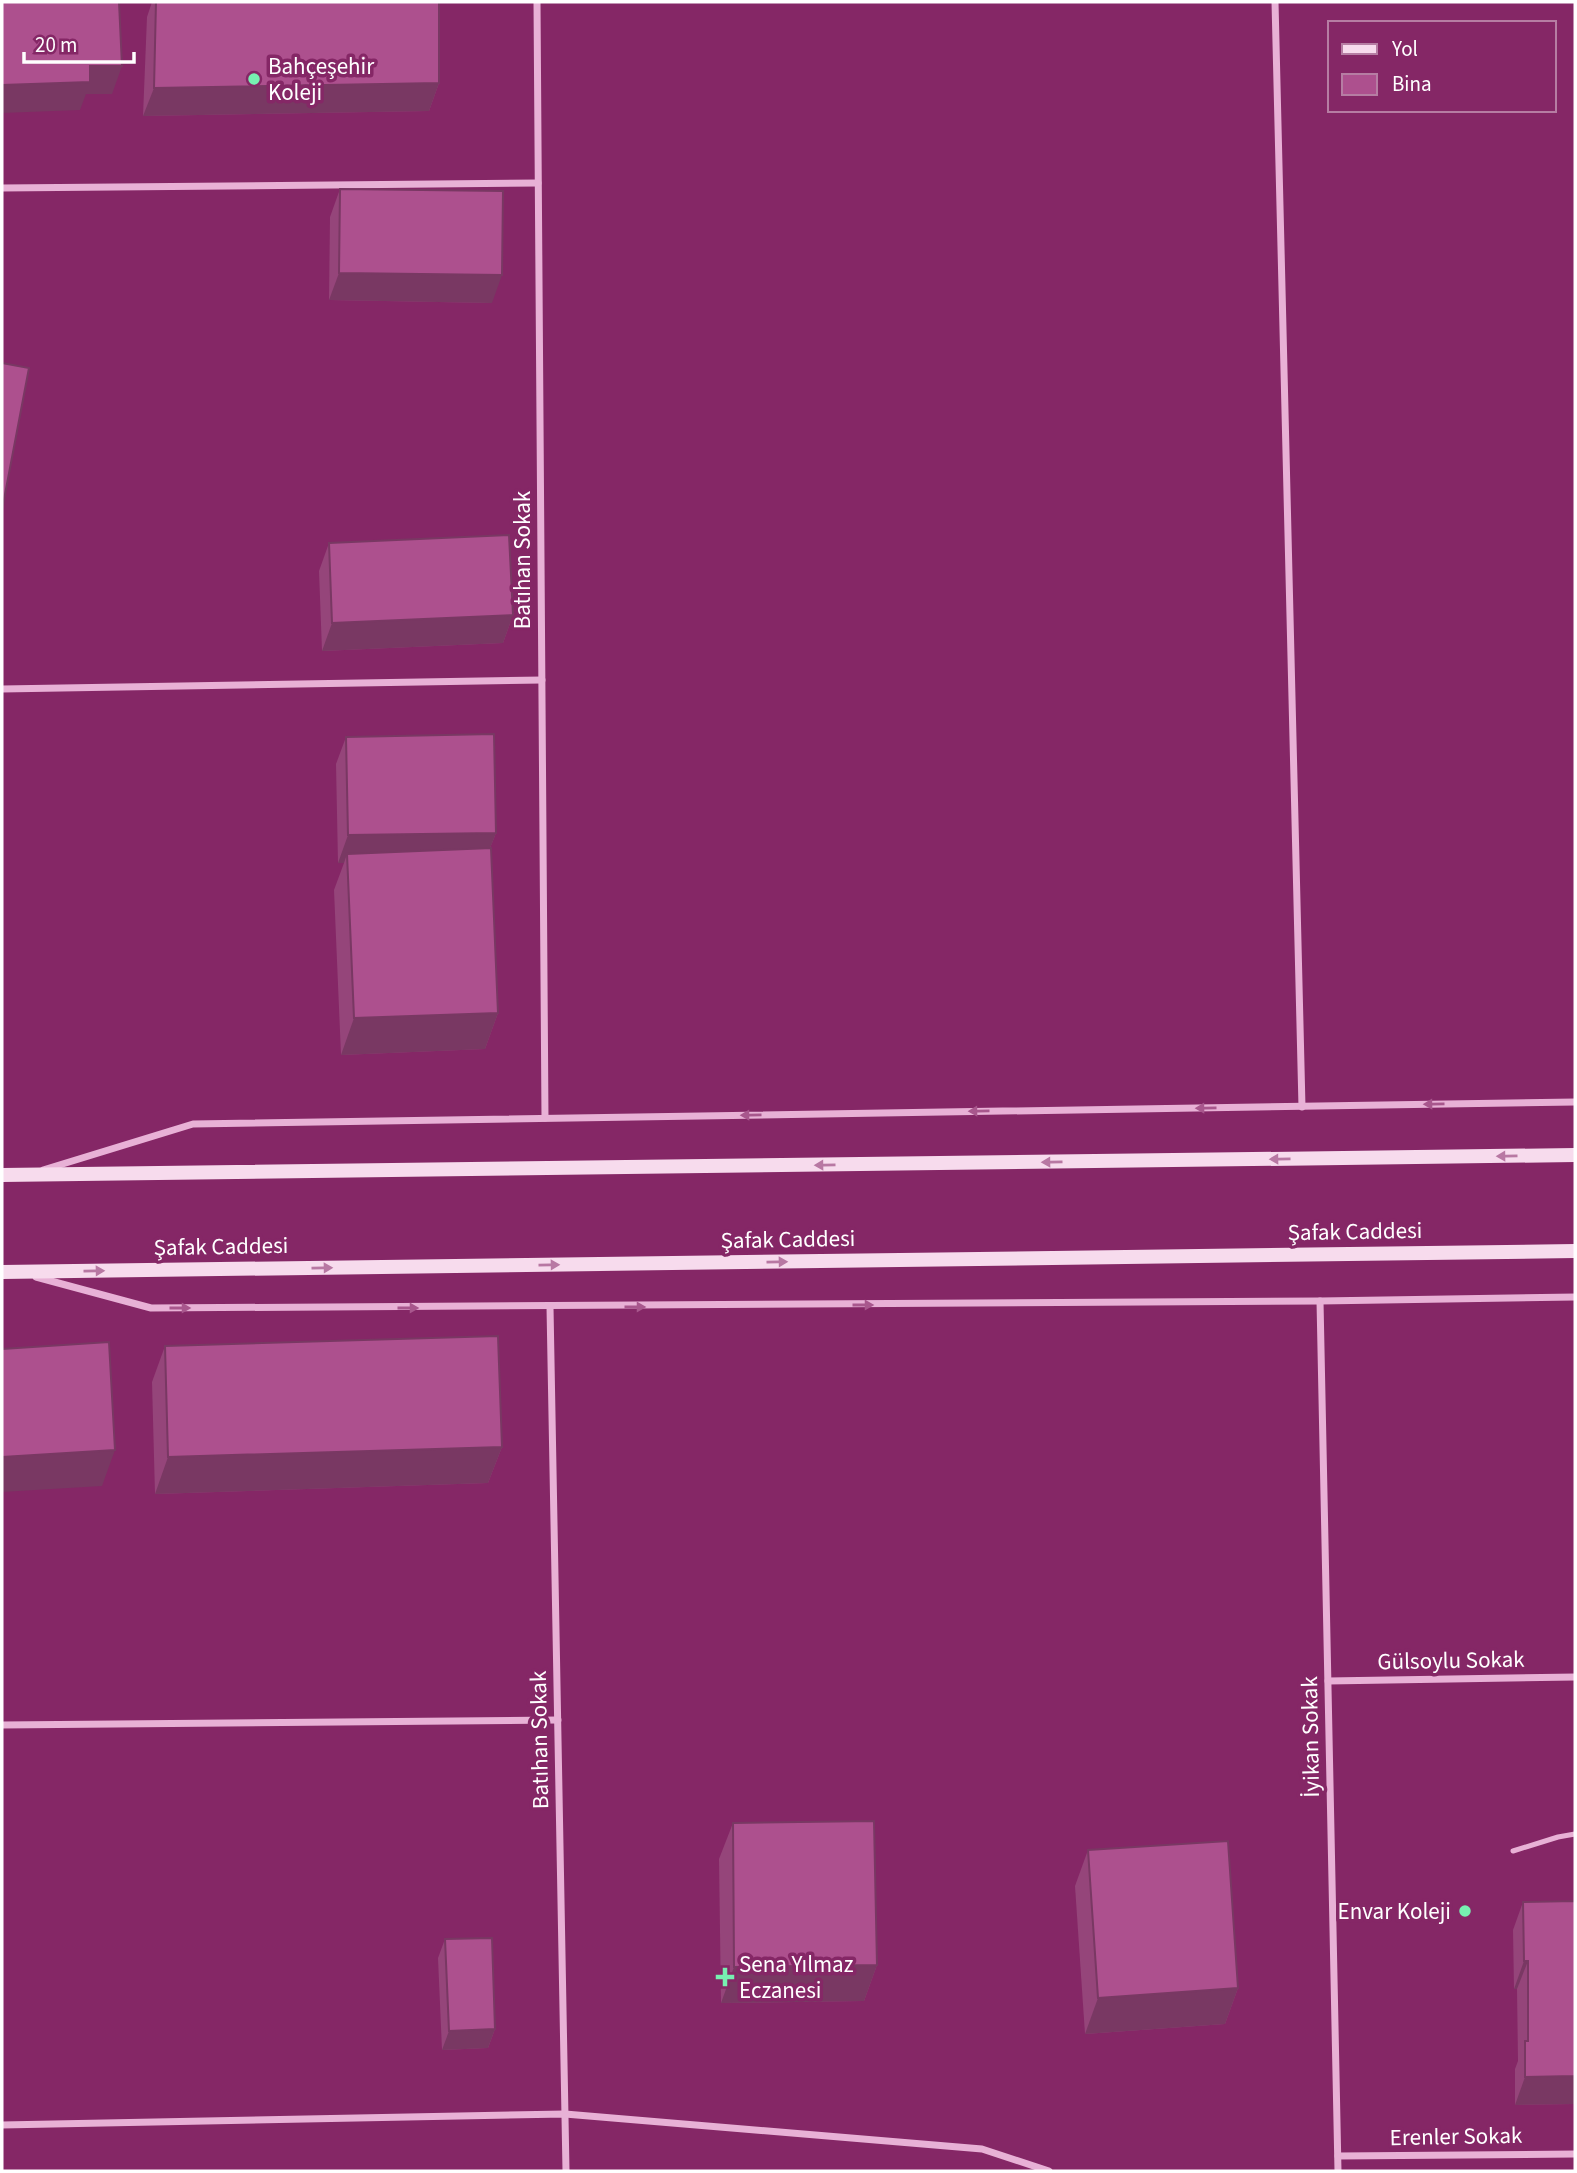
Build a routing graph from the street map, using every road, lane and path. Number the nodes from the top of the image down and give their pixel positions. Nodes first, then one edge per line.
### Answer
1 (537, 2) edge
2 (1275, 2) edge
3 (538, 183) junction
4 (2, 188) edge
5 (542, 680) junction
6 (2, 689) edge
7 (1575, 1102) edge
8 (1302, 1107) junction
9 (545, 1118) junction
10 (1575, 1155) edge
11 (2, 1175) edge
12 (28, 1175) junction
13 (1575, 1251) edge
14 (2, 1272) edge
15 (19, 1272) junction
16 (1575, 1297) edge
17 (1320, 1301) junction
18 (550, 1307) junction
19 (1575, 1677) edge
20 (1328, 1681) junction
21 (558, 1720) junction
22 (2, 1725) edge
23 (1575, 1834) edge
24 (1513, 1851) dead end
25 (565, 2114) junction
26 (2, 2125) edge
27 (1575, 2154) edge
28 (1338, 2156) junction
29 (566, 2171) edge
30 (1049, 2171) edge
31 (1338, 2171) edge

1 - 3 street, Batıhan Sokak
2 - 8 street
3 - 4 street
3 - 5 street, Batıhan Sokak
5 - 6 street
5 - 9 street, Batıhan Sokak
7 -> 8 street
8 -> 9 street
9 - 12 street
10 -> 12 main road
11 - 12 main road
15 -> 13 main road, Şafak Caddesi
14 - 15 main road, Şafak Caddesi
15 -> 18 street
16 - 17 street
18 -> 17 street
17 - 20 street, İyikan Sokak
18 - 21 street, Batıhan Sokak
19 - 20 street, Gülsoylu Sokak
20 - 28 street, İyikan Sokak
21 - 22 street
21 - 25 street, Batıhan Sokak
23 - 24 lane
25 - 26 street
25 - 29 street, Batıhan Sokak
25 - 30 street
27 - 28 street, Erenler Sokak
28 - 31 street, İyikan Sokak

